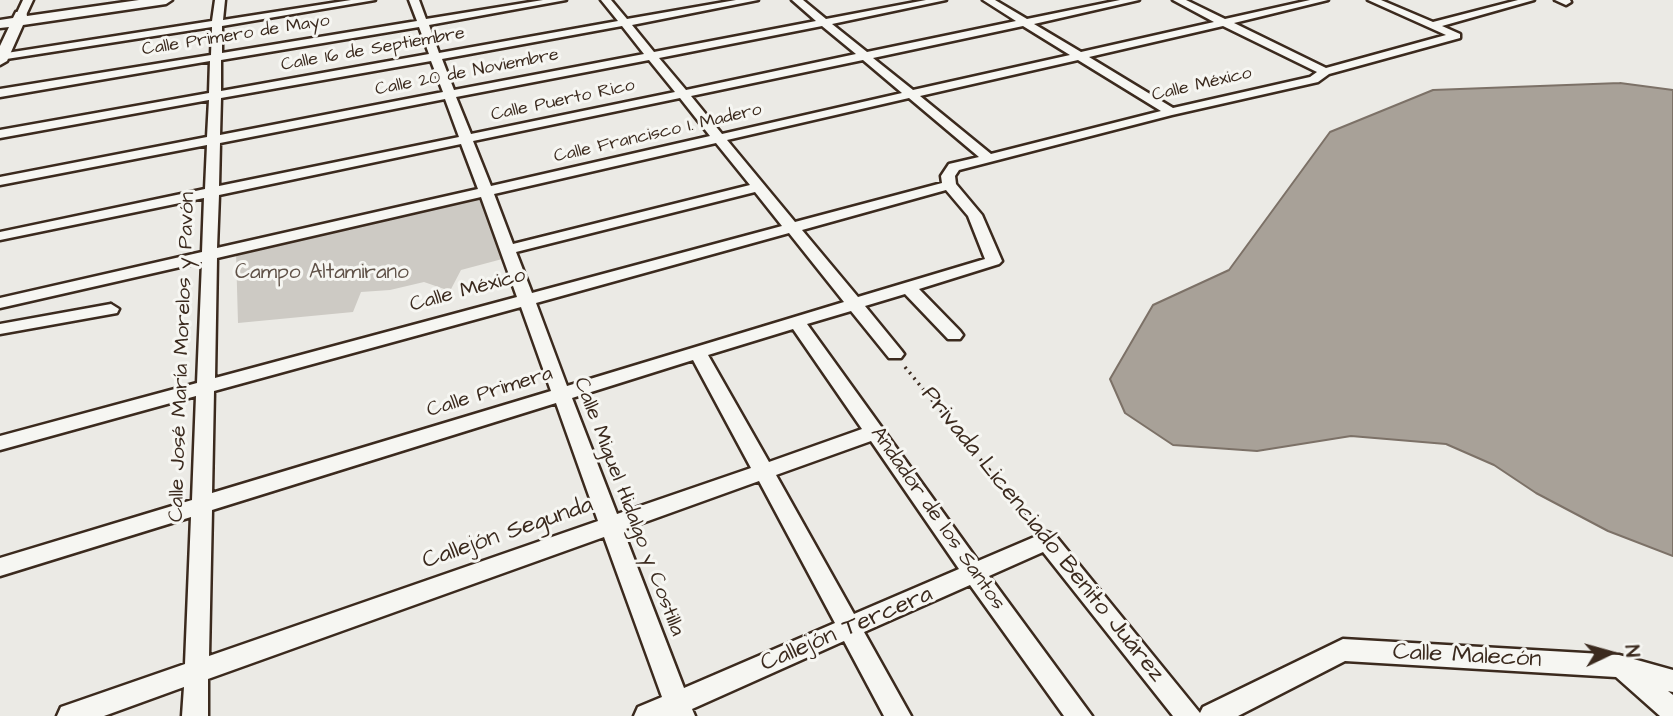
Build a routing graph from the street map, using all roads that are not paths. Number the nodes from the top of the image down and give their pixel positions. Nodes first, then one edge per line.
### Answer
1 (28, 0) edge
2 (128, 0) edge
3 (166, 0) edge
4 (220, 0) edge
5 (370, 0) edge
6 (414, 0) edge
7 (561, 0) edge
8 (606, 0) edge
9 (753, 0) edge
10 (797, 0) edge
11 (941, 0) edge
12 (988, 0) edge
13 (1134, 0) edge
14 (1178, 0) edge
15 (1323, 0) edge
16 (1373, 0) edge
17 (1529, 0) edge
18 (0, 18) edge
19 (19, 19) junction
20 (824, 22) junction
21 (422, 23) junction
22 (625, 23) junction
23 (1025, 23) junction
24 (1225, 23) junction
25 (0, 24) edge
26 (216, 24) junction
27 (1434, 25) junction
28 (652, 56) junction
29 (865, 56) junction
30 (1079, 56) junction
31 (216, 57) junction
32 (435, 57) junction
33 (1, 58) edge
34 (1325, 72) junction
35 (0, 93) edge
36 (449, 94) junction
37 (683, 94) junction
38 (912, 94) junction
39 (214, 96) junction
40 (1171, 112) junction
41 (0, 134) edge
42 (719, 138) junction
43 (466, 139) junction
44 (213, 140) junction
45 (988, 158) junction
46 (0, 180) edge
47 (949, 185) junction
48 (759, 187) junction
49 (211, 192) junction
50 (485, 192) junction
51 (790, 226) junction
52 (0, 236) edge
53 (507, 250) junction
54 (209, 255) junction
55 (909, 288) junction
56 (526, 299) junction
57 (0, 303) edge
58 (854, 304) junction
59 (111, 309) dead end
60 (797, 322) junction
61 (0, 329) edge
62 (954, 335) dead end
63 (698, 352) junction
64 (895, 354) road end
65 (205, 387) junction
66 (562, 394) junction
67 (876, 432) junction
68 (0, 443) edge
69 (764, 472) junction
70 (201, 505) junction
71 (611, 526) junction
72 (1047, 541) joint
73 (0, 567) edge
74 (975, 575) junction
75 (850, 628) junction
76 (1619, 666) junction
77 (196, 672) junction
78 (1673, 681) edge
79 (679, 709) edge
80 (1673, 712) edge
81 (70, 716) edge
82 (195, 716) edge
83 (647, 716) edge
84 (898, 716) edge
85 (1079, 716) edge
86 (1189, 716) edge
87 (1212, 716) edge

1 - 19 street
2 - 19 street
3 - 19 street
4 - 26 street, Calle José María Morelos y Pavón
5 - 26 street
6 - 21 street, Calle Miguel Hidalgo y Costilla
7 - 21 street, Calle Primero de Mayo
8 - 22 street
9 - 22 street, Calle 16 de Septiembre
10 - 20 street
11 - 20 street, Calle 20 de Noviembre
12 - 23 street
13 - 23 street, Calle Puerto Rico
14 - 24 street
15 - 24 street, Calle Francisco I. Madero
16 - 27 street
17 - 27 street
18 - 19 street
19 - 25 street
19 - 33 street
20 - 28 street, Calle 20 de Noviembre
20 - 29 street
21 - 31 street, Calle Primero de Mayo
21 - 32 street, Calle Miguel Hidalgo y Costilla
22 - 28 street
22 - 32 street, Calle 16 de Septiembre
23 - 29 street, Calle Puerto Rico
23 - 30 street
24 - 30 street, Calle Francisco I. Madero
24 - 34 street
26 - 31 street, Calle José María Morelos y Pavón
26 - 33 street
27 - 34 street, Calle México
28 - 36 street, Calle 20 de Noviembre
28 - 37 street
29 - 37 street, Calle Puerto Rico
29 - 38 street
30 - 38 street, Calle Francisco I. Madero
30 - 40 street
31 - 35 street, Calle Primero de Mayo
31 - 39 street, Calle José María Morelos y Pavón
32 - 36 street, Calle Miguel Hidalgo y Costilla
32 - 39 street, Calle 16 de Septiembre
34 - 40 street, Calle México
36 - 43 street, Calle Miguel Hidalgo y Costilla
36 - 44 street, Calle 20 de Noviembre
37 - 42 street
37 - 43 street, Calle Puerto Rico
38 - 42 street, Calle Francisco I. Madero
38 - 45 street
39 - 41 street, Calle 16 de Septiembre
39 - 44 street, Calle José María Morelos y Pavón
40 - 45 street, Calle México
42 - 48 street
42 - 50 street, Calle Francisco I. Madero
43 - 49 street, Calle Puerto Rico
43 - 50 street, Calle Miguel Hidalgo y Costilla
44 - 46 street, Calle 20 de Noviembre
44 - 49 street, Calle José María Morelos y Pavón
45 - 47 street, Calle México
47 - 51 street, Calle México
47 - 55 street, Calle Primera
48 - 51 street
48 - 53 street, Calle México
49 - 52 street, Calle Puerto Rico
49 - 54 street, Calle José María Morelos y Pavón
50 - 53 street, Calle Miguel Hidalgo y Costilla
50 - 54 street, Calle Francisco I. Madero
51 - 56 street, Calle México
51 - 58 street
53 - 56 street, Calle Miguel Hidalgo y Costilla
54 - 57 street, Calle Francisco I. Madero
54 - 65 street, Calle José María Morelos y Pavón
55 - 58 street, Calle Primera
55 - 62 street
56 - 65 street, Calle México
56 - 66 street, Calle Miguel Hidalgo y Costilla
58 - 60 street, Calle Primera
58 - 64 street
59 - 61 street
60 - 63 street, Calle Primera
60 - 67 street, Andador de los Santos
63 - 66 street, Calle Primera
63 - 69 street
65 - 68 street, Calle México
65 - 70 street, Calle José María Morelos y Pavón
66 - 70 street, Calle Primera
66 - 71 street, Calle Miguel Hidalgo y Costilla
67 - 69 street, Callejón Segunda
67 - 74 street, Andador de los Santos
69 - 71 street, Callejón Segunda
69 - 75 street
70 - 73 street, Calle Primera
70 - 77 street, Calle José María Morelos y Pavón
71 - 77 street, Callejón Segunda
71 - 79 street, Calle Miguel Hidalgo y Costilla
72 - 74 street, Callejón Tercera
72 - 86 street, Privada Licenciado Benito Juárez
74 - 75 street, Callejón Tercera
74 - 85 street, Andador de los Santos
75 - 79 street, Callejón Tercera
75 - 84 street
76 - 78 street, Calle Malecón
76 - 80 street
76 - 87 street, Calle Malecón
77 - 81 street, Callejón Segunda
77 - 82 street, Calle José María Morelos y Pavón
79 - 83 street, Callejón Tercera

